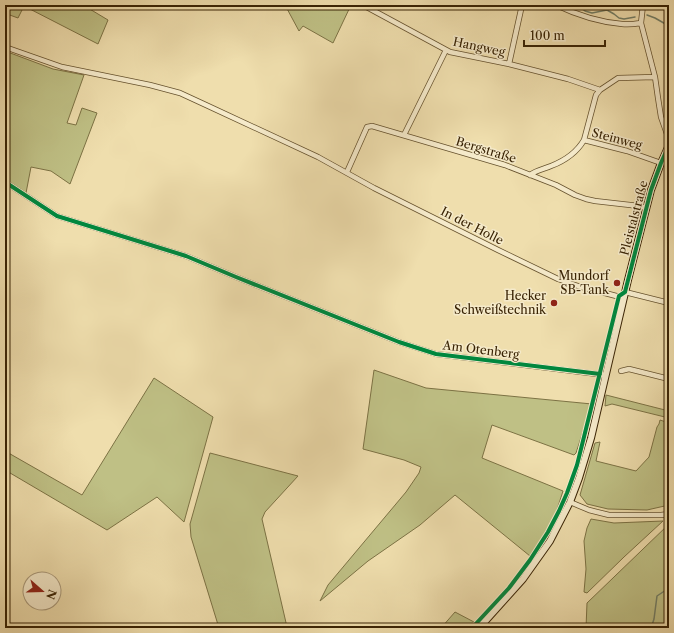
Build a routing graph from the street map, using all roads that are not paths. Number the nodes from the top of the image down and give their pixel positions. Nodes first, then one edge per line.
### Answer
1 (363, 5) edge
2 (522, 5) edge
3 (556, 5) edge
4 (643, 5) edge
5 (641, 23) junction
6 (5, 47) edge
7 (446, 50) junction
8 (508, 64) junction
9 (655, 76) junction
10 (600, 90) junction
11 (404, 135) junction
12 (669, 137) edge
13 (584, 140) junction
14 (669, 145) edge
15 (664, 160) edge
16 (347, 172) junction
17 (530, 175) junction
18 (5, 182) edge
19 (646, 208) junction
20 (625, 295) junction
21 (669, 303) edge
22 (621, 371) dead end
23 (605, 375) junction
24 (669, 380) edge
25 (570, 502) junction
26 (669, 514) edge
27 (479, 628) edge

1 - 7 street, Hangweg
2 - 8 street
3 - 5 street
4 - 5 street
5 - 9 street
6 - 16 street, In der Holle
7 - 8 street, Hangweg
7 - 11 street
8 - 10 street, Hangweg
9 - 10 street
9 - 12 street
10 - 13 street
11 - 16 street, Bergstraße
11 - 17 street, Bergstraße
13 - 15 street, Steinweg
13 - 17 street, Steinweg
14 - 15 main road, Pleistalstraße
15 - 19 main road, Pleistalstraße
16 - 20 street, In der Holle
17 - 19 street, Bergstraße
18 - 23 street, Am Otenberg
19 - 20 main road, Pleistalstraße
20 - 21 street, In der Holle
20 - 23 main road, Pleistalstraße
22 - 24 street
23 - 25 main road, Pleistalstraße
25 - 26 street
25 - 27 main road, Pleistalstraße

